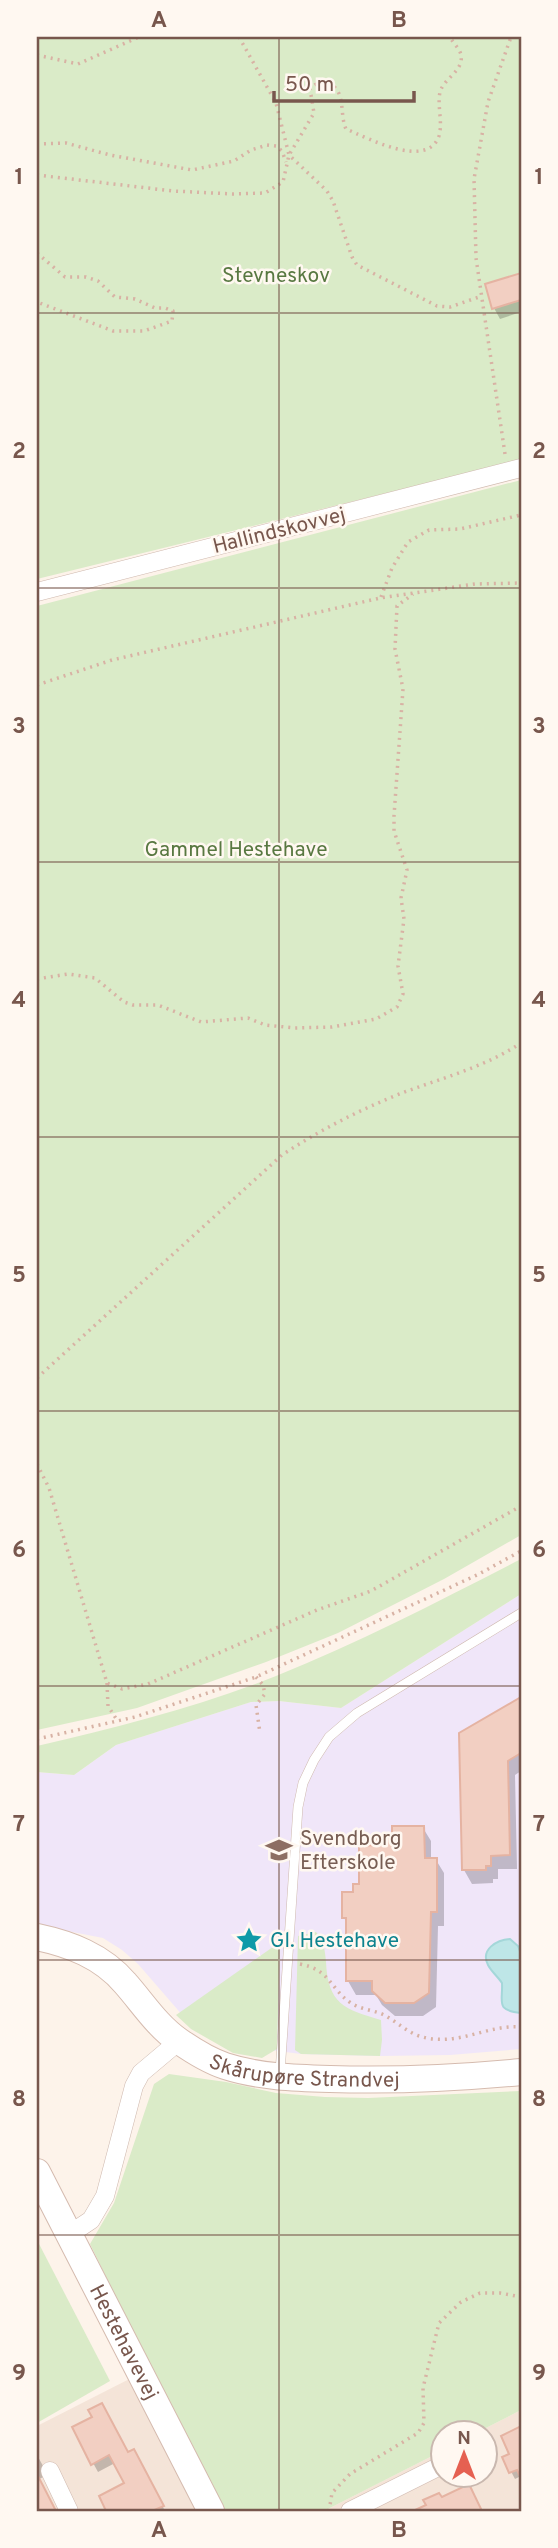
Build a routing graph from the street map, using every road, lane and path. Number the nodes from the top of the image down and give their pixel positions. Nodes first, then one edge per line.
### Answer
1 (139, 37) edge
2 (239, 37) edge
3 (450, 37) edge
4 (511, 37) edge
5 (37, 55) edge
6 (37, 144) edge
7 (289, 155) junction
8 (287, 164) junction
9 (37, 175) edge
10 (37, 253) edge
11 (482, 296) junction
12 (37, 302) edge
13 (514, 466) edge
14 (521, 515) edge
15 (521, 583) edge
16 (37, 592) edge
17 (413, 594) junction
18 (380, 598) junction
19 (37, 685) edge
20 (37, 979) edge
21 (521, 1043) edge
22 (37, 1378) edge
23 (37, 1464) edge
24 (521, 1506) edge
25 (521, 1551) edge
26 (521, 1613) edge
27 (256, 1677) junction
28 (107, 1683) junction
29 (117, 1721) junction
30 (260, 1733) dead end
31 (37, 1739) edge
32 (37, 1937) edge
33 (37, 1956) edge
34 (288, 1962) junction
35 (122, 1979) junction
36 (521, 2027) edge
37 (179, 2041) junction
38 (521, 2072) edge
39 (280, 2078) junction
40 (37, 2172) edge
41 (70, 2234) junction
42 (521, 2297) edge
43 (50, 2471) dead end
44 (428, 2472) edge
45 (69, 2511) edge
46 (211, 2511) edge
47 (329, 2511) edge
48 (350, 2511) edge

1 - 5 path
2 - 7 path
3 - 7 path
4 - 11 path
6 - 8 path
7 - 8 path
7 - 11 path
8 - 9 path
10 - 12 path
11 - 13 path
13 - 16 street, Hallindskovvej
14 - 18 path
15 - 17 path
17 - 18 path
17 - 20 path
18 - 19 path
21 - 22 path
23 - 28 path
24 - 28 path
25 - 27 path
26 - 34 lane
27 - 29 path
27 - 30 path
28 - 29 path
29 - 31 path
32 - 35 street, Skårupøre Strandvej
33 - 35 street
34 - 36 path
34 - 39 lane
35 - 37 street, Skårupøre Strandvej
37 - 39 street, Skårupøre Strandvej
37 - 41 street
38 - 39 street, Skårupøre Strandvej
40 - 41 street, Hestehavevej
41 - 46 street, Hestehavevej
42 - 47 path
43 - 45 street
44 - 48 street

